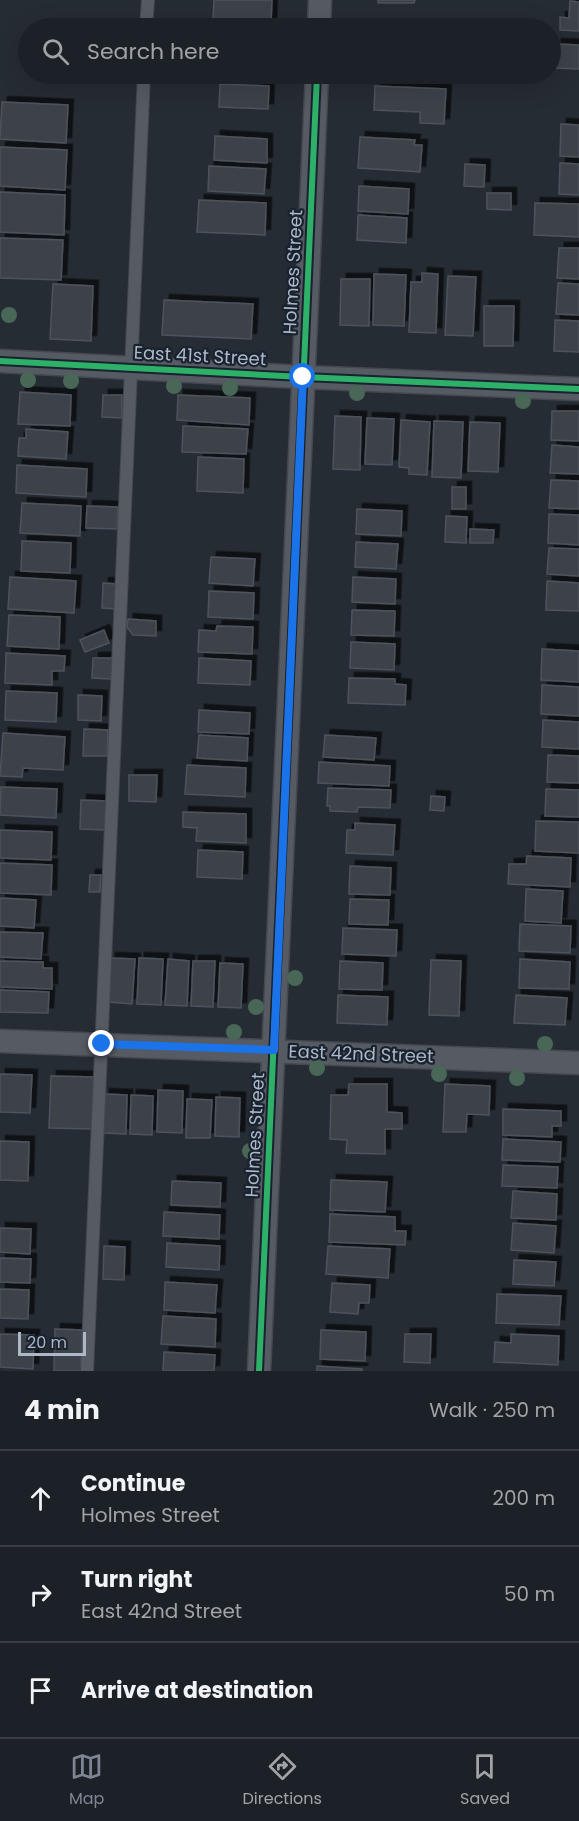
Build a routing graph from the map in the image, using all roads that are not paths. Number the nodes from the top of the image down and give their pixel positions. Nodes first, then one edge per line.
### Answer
1 (148, 0) edge
2 (320, 0) edge
3 (147, 18) edge
4 (319, 18) edge
5 (144, 84) edge
6 (317, 84) edge
7 (0, 361) edge
8 (131, 368) junction
9 (303, 377) junction
10 (579, 389) edge
11 (0, 1041) edge
12 (102, 1044) junction
13 (274, 1050) junction
14 (579, 1063) edge
15 (87, 1371) edge
16 (259, 1371) edge

1 - 3 lane
2 - 4 street
5 - 8 lane
6 - 9 street, Holmes Street
7 - 8 street, East 41st Street
8 - 9 street, East 41st Street
8 - 12 lane
9 - 10 street, East 41st Street
9 - 13 street, Holmes Street
11 - 12 street, East 42nd Street
12 - 13 street, East 42nd Street
12 - 15 lane
13 - 14 street, East 42nd Street
13 - 16 street, Holmes Street

